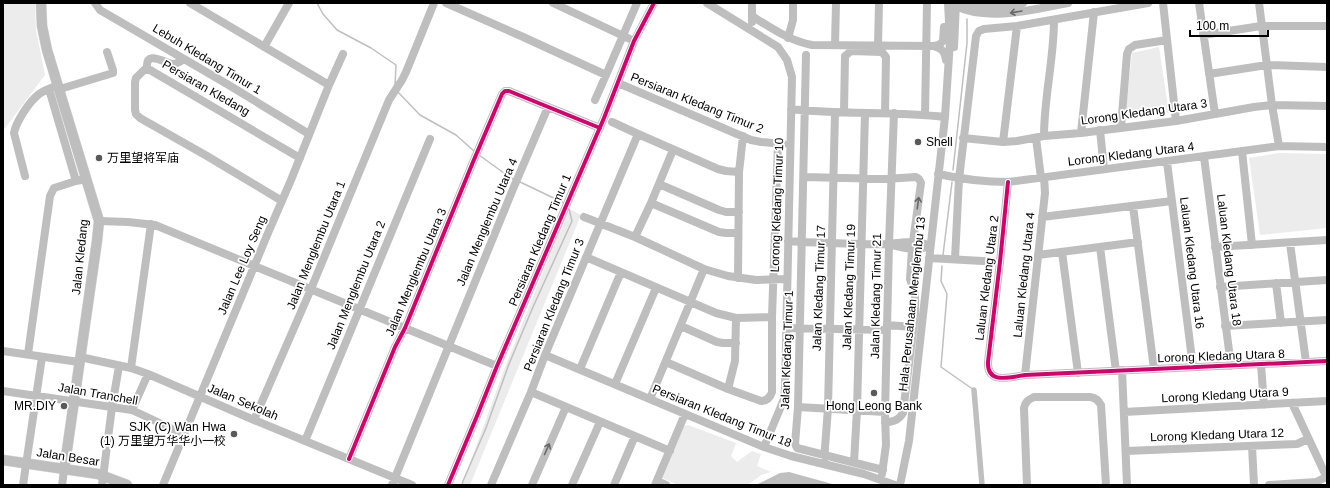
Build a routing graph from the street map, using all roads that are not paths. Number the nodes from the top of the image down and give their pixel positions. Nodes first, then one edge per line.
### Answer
1 (41, 3) edge
2 (95, 3) edge
3 (190, 3) edge
4 (434, 3) edge
5 (446, 3) edge
6 (553, 3) edge
7 (637, 3) edge
8 (654, 3) edge
9 (707, 3) edge
10 (752, 3) edge
11 (793, 3) edge
12 (836, 3) edge
13 (879, 3) edge
14 (927, 3) edge
15 (945, 3) edge
16 (970, 3) edge
17 (1024, 3) edge
18 (1068, 3) edge
19 (1148, 3) edge
20 (1163, 3) edge
21 (1199, 3) edge
22 (1259, 3) edge
23 (286, 4) edge
24 (953, 4) edge
25 (980, 9) junction
26 (1094, 12) junction
27 (752, 16) junction
28 (1054, 20) junction
29 (1017, 26) junction
30 (1261, 26) junction
31 (1327, 26) edge
32 (752, 30) junction
33 (955, 32) junction
34 (1203, 35) junction
35 (622, 36) junction
36 (788, 38) junction
37 (1167, 40) junction
38 (634, 41) junction
39 (835, 45) junction
40 (878, 45) junction
41 (930, 46) junction
42 (264, 47) junction
43 (107, 52) dead end
44 (343, 54) dead end
45 (806, 55) dead end
46 (184, 59) junction
47 (1266, 65) junction
48 (1327, 67) edge
49 (147, 69) junction
50 (1209, 74) junction
51 (606, 75) junction
52 (947, 75) junction
53 (618, 83) junction
54 (329, 86) junction
55 (56, 88) junction
56 (595, 100) dead end
57 (1272, 105) junction
58 (1327, 106) edge
59 (548, 107) junction
60 (792, 109) junction
61 (805, 110) junction
62 (840, 112) junction
63 (866, 112) junction
64 (885, 113) junction
65 (894, 113) junction
66 (1215, 114) junction
67 (924, 115) junction
68 (944, 121) junction
69 (1176, 121) junction
70 (612, 122) dead end
71 (600, 128) junction
72 (1121, 128) junction
73 (1100, 130) junction
74 (1081, 133) junction
75 (309, 134) junction
76 (638, 134) junction
77 (743, 136) junction
78 (1040, 137) junction
79 (963, 138) junction
80 (430, 139) dead end
81 (1003, 142) junction
82 (778, 144) junction
83 (791, 144) junction
84 (1278, 146) junction
85 (1327, 147) edge
86 (673, 150) junction
87 (1242, 152) junction
88 (1204, 157) junction
89 (300, 158) junction
90 (1167, 162) junction
91 (1104, 169) junction
92 (739, 172) junction
93 (938, 174) junction
94 (25, 176) dead end
95 (804, 177) junction
96 (1042, 177) junction
97 (87, 178) junction
98 (834, 178) junction
99 (864, 178) junction
100 (891, 178) junction
101 (960, 179) junction
102 (76, 181) junction
103 (1008, 182) junction
104 (659, 184) junction
105 (1172, 201) junction
106 (282, 202) junction
107 (651, 203) junction
108 (1133, 206) junction
109 (739, 212) junction
110 (1042, 216) junction
111 (584, 217) dead end
112 (99, 221) junction
113 (151, 224) junction
114 (601, 224) junction
115 (738, 233) junction
116 (635, 237) junction
117 (1327, 240) edge
118 (788, 241) junction
119 (802, 242) junction
120 (1138, 242) junction
121 (833, 243) junction
122 (862, 243) junction
123 (1290, 243) junction
124 (889, 244) junction
125 (912, 245) junction
126 (1252, 245) junction
127 (930, 246) junction
128 (1100, 247) junction
129 (1215, 247) junction
130 (1062, 252) junction
131 (1038, 256) junction
132 (586, 257) junction
133 (929, 258) junction
134 (955, 259) junction
135 (1000, 262) junction
136 (254, 267) junction
137 (704, 268) junction
138 (620, 272) junction
139 (738, 278) junction
140 (787, 279) junction
141 (774, 280) junction
142 (1327, 280) edge
143 (1295, 282) junction
144 (1276, 283) junction
145 (1220, 286) junction
146 (656, 288) junction
147 (311, 289) junction
148 (690, 303) junction
149 (360, 309) junction
150 (772, 317) junction
151 (736, 318) junction
152 (1327, 320) edge
153 (1301, 322) junction
154 (1281, 323) junction
155 (681, 326) junction
156 (1226, 326) junction
157 (887, 327) junction
158 (913, 327) junction
159 (405, 328) junction
160 (786, 328) junction
161 (800, 328) junction
162 (829, 328) junction
163 (860, 329) junction
164 (736, 343) junction
165 (448, 346) junction
166 (3, 351) edge
167 (28, 354) junction
168 (545, 355) junction
169 (42, 357) junction
170 (80, 360) junction
171 (1327, 361) edge
172 (666, 362) junction
173 (1306, 362) junction
174 (1261, 365) junction
175 (119, 366) junction
176 (497, 366) junction
177 (1231, 366) junction
178 (1193, 367) junction
179 (131, 368) junction
180 (580, 369) junction
181 (1154, 369) junction
182 (1119, 371) junction
183 (1078, 373) junction
184 (148, 374) junction
185 (991, 375) joint
186 (1025, 375) junction
187 (615, 384) junction
188 (728, 389) junction
189 (3, 391) edge
190 (531, 392) junction
191 (36, 396) junction
192 (200, 396) junction
193 (650, 399) junction
194 (74, 401) junction
195 (1327, 401) edge
196 (1292, 404) junction
197 (1264, 405) junction
198 (112, 407) junction
199 (566, 407) junction
200 (798, 408) junction
201 (828, 408) junction
202 (132, 410) junction
203 (857, 410) junction
204 (885, 412) junction
205 (1124, 412) junction
206 (685, 414) junction
207 (254, 420) junction
208 (600, 422) junction
209 (885, 423) junction
210 (185, 435) junction
211 (635, 436) junction
212 (1308, 439) junction
213 (305, 441) junction
214 (1252, 446) junction
215 (764, 447) junction
216 (670, 451) junction
217 (1126, 451) junction
218 (824, 455) junction
219 (349, 459) junction
220 (3, 461) edge
221 (854, 462) junction
222 (824, 464) junction
223 (26, 465) junction
224 (64, 470) junction
225 (883, 470) junction
226 (1327, 478) edge
227 (880, 479) junction
228 (103, 480) edge
229 (393, 481) edge
230 (656, 483) edge
231 (23, 485) edge
232 (62, 485) edge
233 (119, 485) edge
234 (127, 485) edge
235 (164, 485) edge
236 (412, 485) edge
237 (448, 485) edge
238 (491, 485) edge
239 (532, 485) edge
240 (572, 485) edge
241 (614, 485) edge
242 (666, 485) edge
243 (895, 485) edge
244 (900, 485) edge
245 (1027, 485) edge
246 (1106, 485) edge
247 (1127, 485) edge
248 (1254, 485) edge
249 (1269, 485) edge

1 - 55 main road, Jalan Kledang
2 - 46 street, Lebuh Kledang Timur 1
3 - 42 street
4 - 147 street, Jalan Menglembu Utara 1
5 - 51 street
6 - 35 street
7 - 35 street
8 - 38 street, Persiaran Kledang Timur 1
9 - 32 street, Lorong Kledang Timur 10
10 - 27 street
11 - 36 street
12 - 39 street
13 - 40 street
14 - 41 street
15 - 41 street
16 - 25 street
17 - 25 street
18 -> 25 street
19 - 26 street
20 - 37 street
21 - 34 street
22 - 30 street
23 - 42 street
24 - 25 street
24 - 33 street, Hala Perusahaan Menglembu 13
24 - 52 street, Hala Perusahaan Menglembu 13
25 - 33 street
26 - 28 street
26 - 74 street
27 - 32 street
27 - 36 street
28 - 29 street
28 - 78 street, Laluan Kledang Utara 4
29 - 79 street
29 - 81 street
30 - 31 street
30 - 34 street
30 - 47 street
32 - 60 street, Lorong Kledang Timur 10
33 - 68 street, Hala Perusahaan Menglembu 13
34 - 50 street
35 - 38 street
35 - 51 street
36 - 39 street
37 - 69 street
37 - 72 street
38 - 53 street, Persiaran Kledang Timur 1
39 - 40 street
40 - 41 street
41 - 52 street
41 - 67 street
42 - 54 street
43 - 55 street
44 - 54 street, Jalan Lee Loy Seng
45 - 61 street, Jalan Kledang Timur 1
46 - 49 street
46 - 75 street, Lebuh Kledang Timur 1
47 - 48 street
47 - 50 street
47 - 57 street
49 - 89 street, Persiaran Kledang
49 - 106 street, Persiaran Kledang
50 - 66 street
51 - 56 street
52 - 68 street, Hala Perusahaan Menglembu 13
53 - 71 street, Persiaran Kledang Timur 1
53 - 77 street, Persiaran Kledang Timur 2
54 - 75 street, Jalan Lee Loy Seng
55 - 94 street
55 - 97 main road, Jalan Kledang
55 - 102 street
57 - 58 street, Lorong Kledang Utara 3
57 - 66 street, Lorong Kledang Utara 3
57 - 84 street
59 - 71 street
59 - 159 street, Jalan Menglembu Utara 3
59 - 165 street, Jalan Menglembu Utara 4
60 - 61 street
60 - 83 street, Lorong Kledang Timur 10
61 - 62 street
61 - 95 street, Jalan Kledang Timur 1
62 - 63 street
62 - 64 street, Jalan Kledang Timur 17
62 - 98 street, Jalan Kledang Timur 17
63 - 64 street
63 - 99 street, Jalan Kledang Timur 19
64 - 65 street
65 - 67 street
65 - 100 street, Jalan Kledang Timur 21
66 - 69 street, Lorong Kledang Utara 3
67 - 68 street
68 - 93 street, Hala Perusahaan Menglembu 13
69 - 72 street, Lorong Kledang Utara 3
70 - 76 street
71 - 176 street, Persiaran Kledang Timur 1
72 - 73 street, Lorong Kledang Utara 3
73 - 74 street, Lorong Kledang Utara 3
73 - 91 street
74 - 78 street, Lorong Kledang Utara 3
75 - 89 street, Jalan Lee Loy Seng
76 - 86 street
76 - 114 street, Persiaran Kledang Timur 3
77 - 82 street, Persiaran Kledang Timur 2
77 - 92 street
78 - 81 street, Lorong Kledang Utara 3
78 - 96 street, Laluan Kledang Utara 4
79 - 81 street, Lorong Kledang Utara 3
79 - 101 street
80 - 149 street, Jalan Menglembu Utara 2
82 - 83 street, Persiaran Kledang Timur 2
82 - 141 street, Lorong Kledang Timur 10
83 - 118 street, Lorong Kledang Timur 10
84 - 85 street, Lorong Kledang Utara 4
84 - 87 street, Lorong Kledang Utara 4
86 - 92 street
86 - 104 street
87 - 88 street, Lorong Kledang Utara 4
87 - 126 street
88 - 90 street, Lorong Kledang Utara 4
88 - 129 street, Laluan Kledang Utara 18
89 - 106 street, Jalan Lee Loy Seng
90 - 91 street, Lorong Kledang Utara 4
90 - 105 street, Laluan Kledang Utara 16
91 - 96 street, Lorong Kledang Utara 4
92 - 109 street
93 - 101 street, Lorong Kledang Utara 4
93 - 127 street, Hala Perusahaan Menglembu 13
95 - 98 street
95 - 119 street, Jalan Kledang Timur 1
96 - 103 street, Lorong Kledang Utara 4
96 - 110 street, Laluan Kledang Utara 4
97 - 102 street
97 - 112 main road, Jalan Kledang
98 - 99 street
98 - 121 street, Jalan Kledang Timur 17
99 - 100 street
99 - 122 street, Jalan Kledang Timur 19
100 - 124 street, Jalan Kledang Timur 21
125 -> 100 street
101 - 103 street, Lorong Kledang Utara 4
101 - 134 street
102 - 167 street
103 - 135 street, Laluan Kledang Utara 2
104 - 107 street
104 - 109 street
105 - 108 street
105 - 178 street, Laluan Kledang Utara 16
106 - 136 street, Jalan Lee Loy Seng
107 - 115 street
107 - 116 street
108 - 110 street
108 - 120 street
109 - 115 street
110 - 131 street, Laluan Kledang Utara 4
111 - 114 street
112 - 113 street
112 - 170 main road, Jalan Kledang
113 - 136 street
113 - 179 street
114 - 116 street
114 - 132 street, Persiaran Kledang Timur 3
115 - 139 street
116 - 137 street
117 - 123 street
118 - 119 street
118 - 140 street, Lorong Kledang Timur 10
119 - 121 street
119 - 161 street, Jalan Kledang Timur 1
120 - 128 street
120 - 181 street
121 - 122 street
121 - 162 street, Jalan Kledang Timur 17
122 - 124 street
122 - 163 street, Jalan Kledang Timur 19
123 - 126 street
123 - 143 street
124 - 125 street
124 - 157 street, Jalan Kledang Timur 21
125 - 127 street
125 - 158 street
126 - 129 street
127 - 133 street, Hala Perusahaan Menglembu 13
128 - 130 street
128 - 182 street
129 - 145 street, Laluan Kledang Utara 18
130 - 131 street
130 - 183 street
131 - 186 street, Laluan Kledang Utara 4
132 - 138 street
132 - 168 street, Persiaran Kledang Timur 3
133 - 134 street
133 - 244 street, Hala Perusahaan Menglembu 13
134 - 135 street
135 - 185 street, Laluan Kledang Utara 2
136 - 147 street
136 - 192 street, Jalan Lee Loy Seng
137 - 139 street
137 - 148 street
138 - 146 street
138 - 180 street
139 - 141 street
140 - 141 street
140 - 160 street, Lorong Kledang Timur 10
141 - 150 street, Lorong Kledang Timur 10
142 - 143 street
143 - 144 street
143 - 153 street
144 - 145 street
144 - 154 street
145 - 156 street, Laluan Kledang Utara 18
146 - 148 street
146 - 187 street
147 - 149 street
147 - 207 street, Jalan Menglembu Utara 1
148 - 151 street
148 - 155 street
149 - 159 street
149 - 213 street, Jalan Menglembu Utara 2
150 - 151 street
150 - 188 street, Lorong Kledang Timur 10
151 - 164 street
152 - 153 street
153 - 154 street
153 - 173 street
154 - 156 street
155 - 164 street
155 - 172 street
156 - 177 street, Laluan Kledang Utara 18
157 - 158 street
157 - 163 street
157 - 204 street, Jalan Kledang Timur 21
158 - 209 street
159 - 165 street
159 - 219 street, Jalan Menglembu Utara 3
160 - 161 street
160 - 215 street, Lorong Kledang Timur 10
161 - 162 street
161 - 200 street, Jalan Kledang Timur 1
162 - 163 street
162 - 201 street, Jalan Kledang Timur 17
163 - 203 street, Jalan Kledang Timur 19
164 - 188 street
165 - 176 street
165 - 229 street, Jalan Menglembu Utara 4
166 - 167 street, Jalan Sekolah
167 - 169 street, Jalan Sekolah
168 - 180 street, Persiaran Kledang Timur 18
168 - 190 street, Persiaran Kledang Timur 3
169 - 170 street, Jalan Sekolah
169 - 191 street
170 - 175 street, Jalan Sekolah
170 - 194 main road, Jalan Kledang
171 - 173 street, Lorong Kledang Utara 8
172 - 188 street
172 - 193 street
173 - 174 street, Lorong Kledang Utara 8
174 - 177 street, Lorong Kledang Utara 8
174 - 197 street
175 - 179 street, Jalan Sekolah
175 - 198 street
176 - 237 street, Persiaran Kledang Timur 1
177 - 178 street, Lorong Kledang Utara 8
178 - 181 street, Lorong Kledang Utara 8
179 - 184 street, Jalan Sekolah
180 - 187 street, Persiaran Kledang Timur 18
181 - 182 street, Lorong Kledang Utara 8
182 - 183 street, Lorong Kledang Utara 8
182 - 205 street
183 - 186 street, Lorong Kledang Utara 8
184 - 192 street, Jalan Sekolah
184 - 202 street
185 - 186 street, Lorong Kledang Utara 8
187 - 193 street, Persiaran Kledang Timur 18
189 - 191 street, Jalan Tranchell
190 - 199 street
190 - 238 street, Persiaran Kledang Timur 3
191 - 194 street, Jalan Tranchell
191 - 223 street
192 - 207 street, Jalan Sekolah
192 - 210 street, Jalan Lee Loy Seng
193 - 206 street, Persiaran Kledang Timur 18
194 - 198 street, Jalan Tranchell
194 - 224 main road, Jalan Kledang
195 - 196 street, Lorong Kledang Utara 9
196 - 197 street, Lorong Kledang Utara 9
196 - 212 street
197 - 205 street, Lorong Kledang Utara 9
198 - 202 street, Jalan Tranchell
198 - 228 street
199 - 208 street
239 -> 199 street
200 - 201 street
200 - 218 street, Jalan Kledang Timur 1
201 - 203 street
201 - 218 street, Jalan Kledang Timur 17
202 - 210 street, Jalan Tranchell
203 - 204 street
203 - 221 street, Jalan Kledang Timur 19
204 - 209 street, Jalan Kledang Timur 21
205 - 217 street
206 - 215 street, Persiaran Kledang Timur 18
206 - 216 street
207 - 213 street, Jalan Sekolah
208 - 211 street
208 - 240 street
209 - 225 street, Jalan Kledang Timur 21
210 - 235 street, Jalan Lee Loy Seng
211 - 216 street
211 - 241 street
212 - 214 street, Lorong Kledang Utara 12
212 - 226 street
213 - 219 street, Jalan Sekolah
214 - 217 street, Lorong Kledang Utara 12
214 - 248 street
215 - 222 street, Persiaran Kledang Timur 18
216 - 230 street
217 - 247 street
218 - 221 street
218 - 222 street, Jalan Kledang Timur 17
219 - 229 street, Jalan Sekolah
220 - 223 main road, Jalan Besar
221 - 225 street
222 - 227 street, Persiaran Kledang Timur 18
223 - 224 main road, Jalan Besar
223 - 231 street
224 - 228 main road, Jalan Besar
224 - 232 street
225 - 227 street, Jalan Kledang Timur 21
226 - 249 street
227 - 243 street, Persiaran Kledang Timur 18
228 - 233 main road, Jalan Besar
228 - 234 main road, Jalan Besar
229 - 236 street, Jalan Sekolah
230 - 242 street
245 - 246 street

